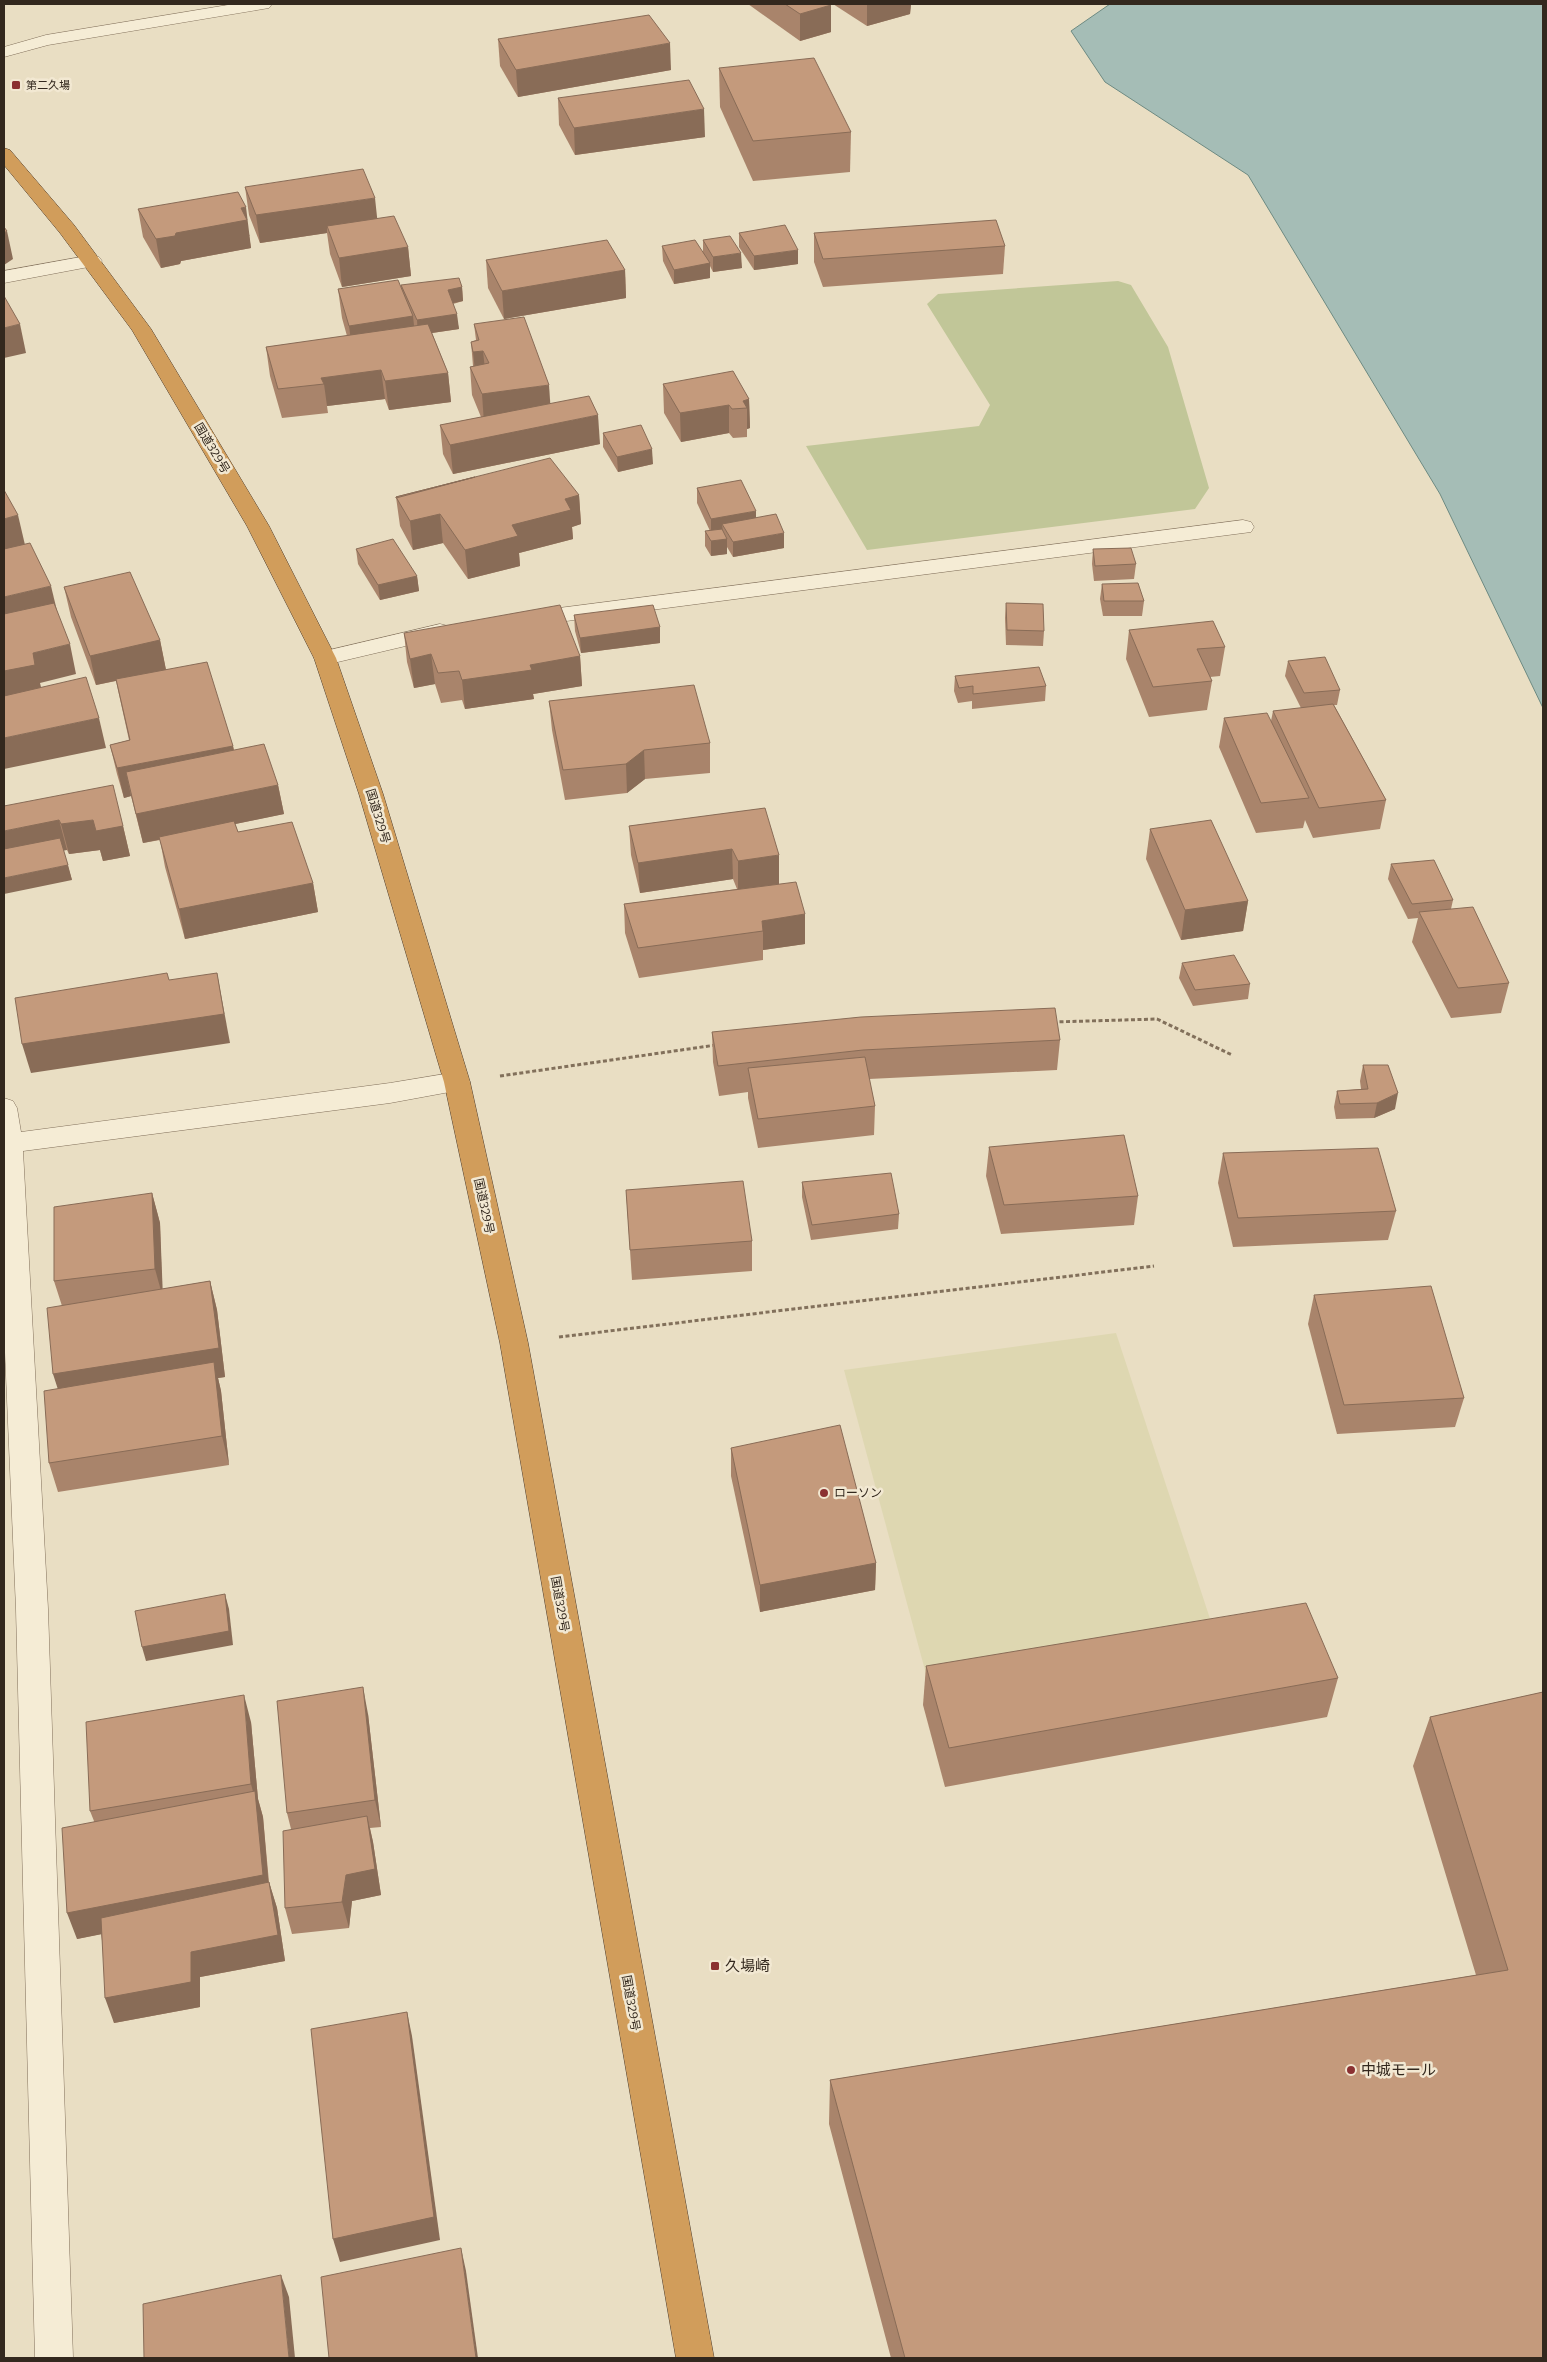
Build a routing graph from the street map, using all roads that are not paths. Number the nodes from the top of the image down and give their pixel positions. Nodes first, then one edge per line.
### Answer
1 (263, 4) edge
2 (4, 52) edge
3 (4, 154) edge
4 (92, 261) junction
5 (4, 277) edge
6 (1243, 527) dead end
7 (505, 622) edge
8 (456, 629) edge
9 (325, 658) junction
10 (457, 1082) junction
11 (4, 1108) edge
12 (7, 1143) edge
13 (54, 2358) edge
14 (695, 2358) edge

1 - 2 street
3 - 4 highway, 国道329号
4 - 5 street
4 - 9 highway, 国道329号
6 - 7 street
8 - 9 street
9 - 10 highway, 国道329号
10 - 12 street
10 - 14 highway, 国道329号
11 - 12 street
12 - 13 street

